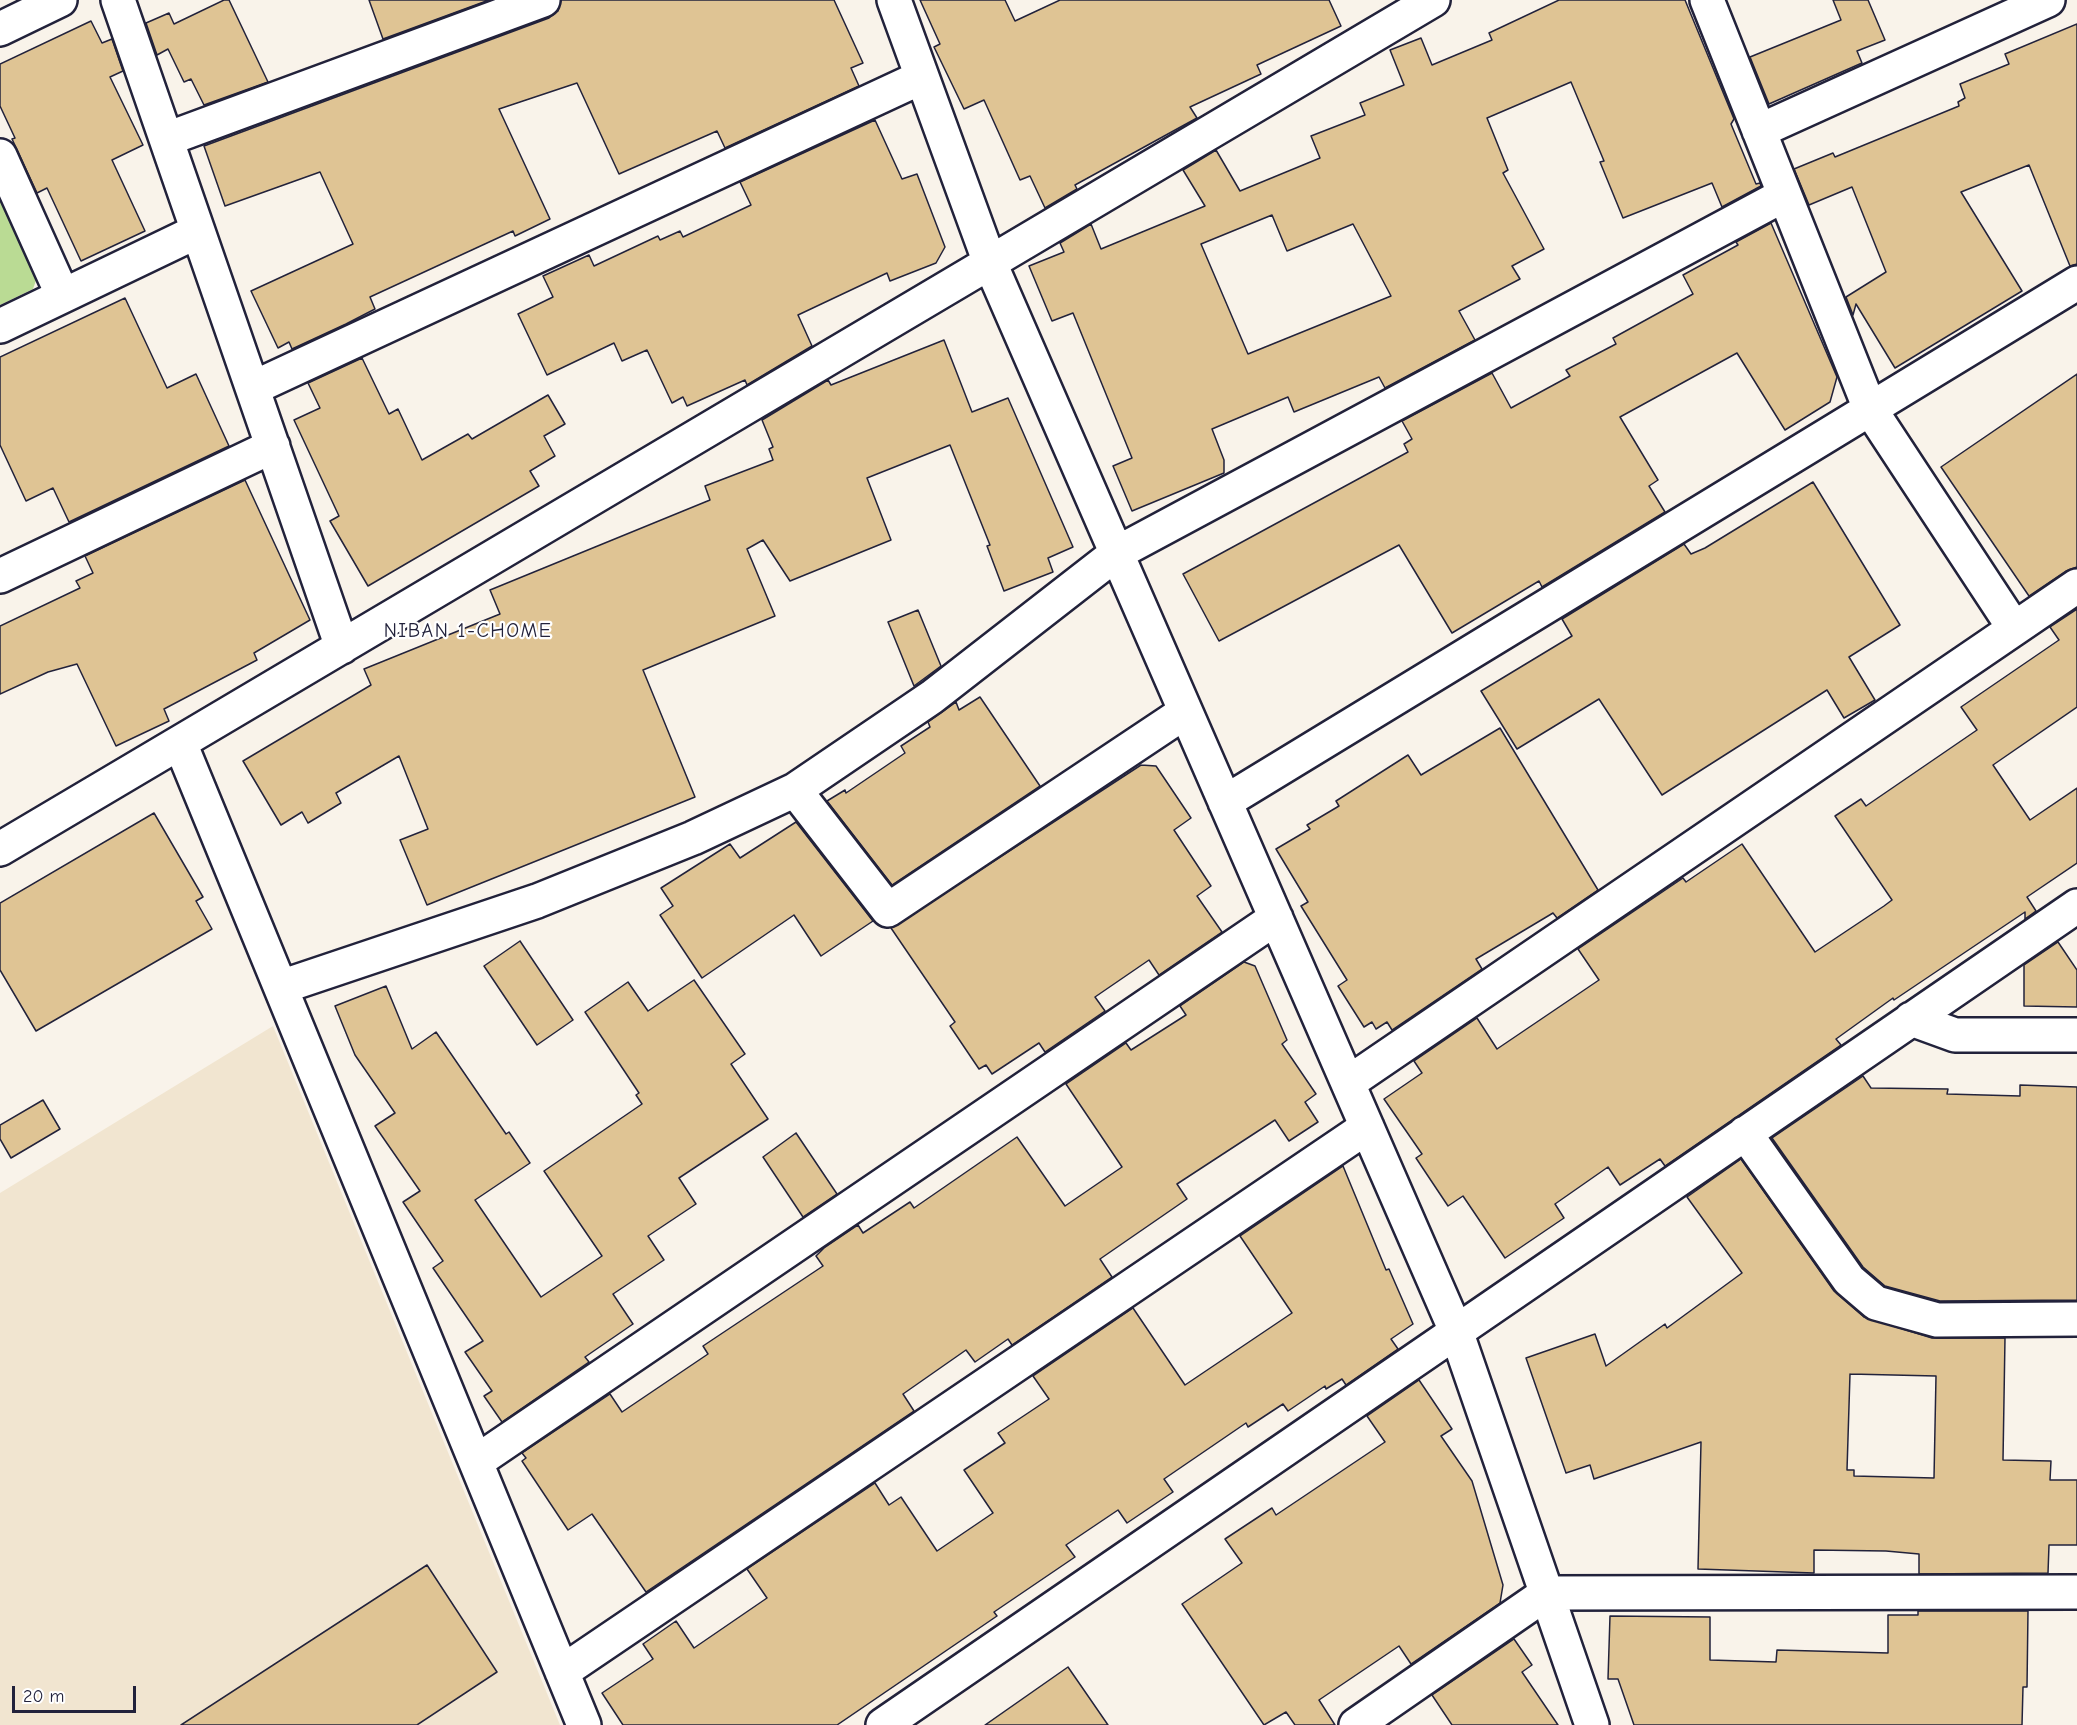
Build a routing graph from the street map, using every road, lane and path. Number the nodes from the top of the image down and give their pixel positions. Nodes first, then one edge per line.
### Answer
1 (60, 0) edge
2 (118, 0) edge
3 (543, 0) edge
4 (894, 0) edge
5 (1433, 0) edge
6 (1707, 0) edge
7 (2048, 0) edge
8 (0, 29) edge
9 (922, 77) junction
10 (1759, 131) junction
11 (167, 139) junction
12 (0, 156) edge
13 (1784, 195) junction
14 (198, 231) junction
15 (990, 263) junction
16 (2077, 283) edge
17 (63, 296) junction
18 (0, 326) edge
19 (253, 388) junction
20 (1870, 409) junction
21 (273, 446) junction
22 (1117, 553) junction
23 (0, 576) edge
24 (2077, 586) edge
25 (2014, 628) junction
26 (342, 647) junction
27 (1185, 712) junction
28 (180, 743) junction
29 (795, 790) junction
30 (1225, 802) junction
31 (0, 849) edge
32 (2077, 906) edge
33 (1276, 918) junction
34 (281, 987) junction
35 (1911, 1019) junction
36 (2077, 1035) edge
37 (1348, 1083) junction
38 (1367, 1127) junction
39 (1745, 1133) junction
40 (2077, 1319) edge
41 (1456, 1331) junction
42 (476, 1462) junction
43 (2077, 1592) edge
44 (1547, 1593) junction
45 (562, 1672) junction
46 (584, 1725) edge
47 (883, 1725) edge
48 (1356, 1725) edge
49 (1592, 1725) edge

1 - 8 street
2 - 11 street
3 - 11 street
4 - 9 street
5 - 15 street
6 - 10 street
7 - 10 street
9 - 15 street
9 - 19 street
10 - 13 street
11 - 14 street
12 - 17 street
13 - 20 street
13 - 22 street
14 - 17 street
14 - 19 street
15 - 22 street
15 - 26 street
16 - 20 street
17 - 18 street
19 - 21 street
20 - 25 street
20 - 30 street
21 - 23 street
21 - 26 street
22 - 27 street
22 - 29 street
24 - 25 street
25 - 37 street
26 - 28 street
27 - 29 street
27 - 30 street
28 - 31 street
28 - 34 street
29 - 34 street
30 - 33 street
32 - 35 street
33 - 37 street
33 - 42 street
34 - 42 street
35 - 36 street
35 - 39 street
37 - 38 street
38 - 41 street
38 - 45 street
39 - 40 street
39 - 41 street
41 - 44 street
41 - 47 street
42 - 45 street
43 - 44 street
44 - 48 street
44 - 49 street
45 - 46 street

